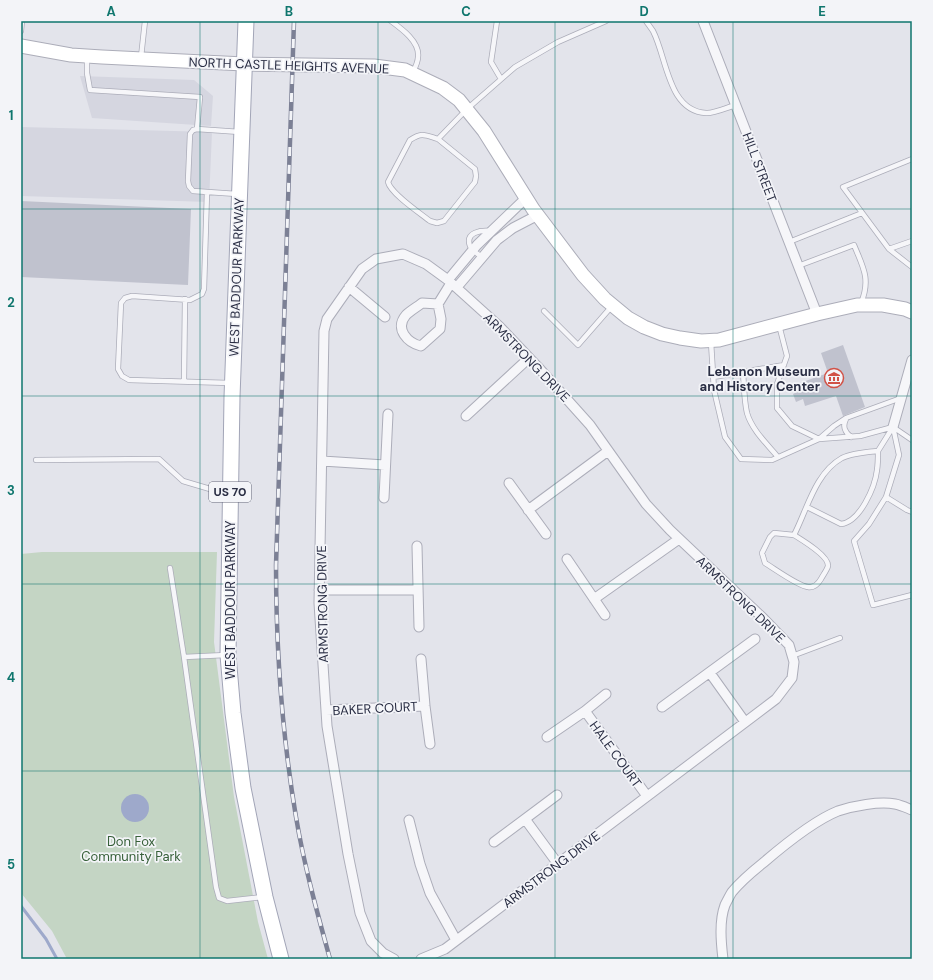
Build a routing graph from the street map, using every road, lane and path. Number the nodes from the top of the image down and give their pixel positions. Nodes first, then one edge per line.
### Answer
1 (22, 21) edge
2 (145, 21) edge
3 (246, 21) edge
4 (391, 21) edge
5 (497, 21) edge
6 (606, 21) edge
7 (646, 21) edge
8 (703, 21) edge
9 (21, 31) edge
10 (21, 46) edge
11 (87, 56) junction
12 (141, 59) junction
13 (244, 64) junction
14 (412, 74) junction
15 (500, 79) junction
16 (736, 105) junction
17 (467, 109) junction
18 (197, 129) junction
19 (242, 133) junction
20 (438, 139) junction
21 (912, 159) edge
22 (207, 192) junction
23 (239, 194) junction
24 (526, 198) junction
25 (862, 213) junction
26 (538, 215) junction
27 (492, 231) junction
28 (500, 238) junction
29 (912, 241) edge
30 (789, 242) junction
31 (889, 249) junction
32 (473, 250) junction
33 (482, 257) junction
34 (798, 266) junction
35 (912, 267) edge
36 (452, 283) junction
37 (349, 287) junction
38 (185, 300) junction
39 (438, 304) junction
40 (613, 305) junction
41 (860, 305) junction
42 (544, 311) dead end
43 (912, 312) edge
44 (817, 314) junction
45 (384, 317) dead end
46 (779, 324) junction
47 (711, 340) junction
48 (529, 358) junction
49 (912, 360) edge
50 (784, 365) junction
51 (743, 372) junction
52 (713, 377) junction
53 (184, 382) junction
54 (232, 383) junction
55 (901, 398) junction
56 (388, 414) dead end
57 (466, 416) dead end
58 (846, 418) junction
59 (893, 427) junction
60 (851, 437) junction
61 (819, 439) junction
62 (912, 440) edge
63 (608, 451) junction
64 (878, 451) junction
65 (778, 457) junction
66 (36, 460) dead end
67 (322, 461) junction
68 (385, 465) junction
69 (509, 483) dead end
70 (230, 488) junction
71 (886, 497) junction
72 (384, 498) dead end
73 (807, 507) junction
74 (528, 510) junction
75 (912, 512) edge
76 (546, 534) dead end
77 (794, 535) junction
78 (679, 539) junction
79 (417, 546) dead end
80 (567, 559) dead end
81 (170, 568) dead end
82 (319, 590) junction
83 (418, 590) junction
84 (912, 595) edge
85 (594, 599) junction
86 (605, 615) dead end
87 (419, 627) dead end
88 (840, 638) dead end
89 (755, 639) dead end
90 (228, 655) junction
91 (792, 656) junction
92 (184, 657) junction
93 (421, 659) dead end
94 (710, 673) junction
95 (606, 694) dead end
96 (425, 706) junction
97 (662, 707) dead end
98 (326, 710) junction
99 (585, 711) junction
100 (745, 722) junction
101 (547, 737) dead end
102 (430, 744) dead end
103 (557, 795) dead end
104 (647, 796) junction
105 (912, 810) edge
106 (525, 819) junction
107 (409, 820) dead end
108 (494, 842) dead end
109 (558, 864) junction
110 (265, 897) junction
111 (456, 940) junction
112 (281, 959) edge
113 (394, 959) edge
114 (421, 959) edge
115 (723, 959) edge

1 - 9 lane
2 - 12 lane
3 - 13 main road, WEST BADDOUR PARKWAY / US 70
4 - 14 lane
5 - 15 lane
6 - 15 lane
7 - 16 lane
8 - 16 street, HILL STREET
10 - 11 street, NORTH CASTLE HEIGHTS AVENUE
11 - 12 street, NORTH CASTLE HEIGHTS AVENUE
11 - 18 lane
12 - 13 street, NORTH CASTLE HEIGHTS AVENUE
13 - 14 street, NORTH CASTLE HEIGHTS AVENUE
13 - 19 main road, WEST BADDOUR PARKWAY / US 70
14 - 17 street, NORTH CASTLE HEIGHTS AVENUE
15 - 17 lane
16 - 30 street, HILL STREET
17 - 20 lane
17 - 24 street, NORTH CASTLE HEIGHTS AVENUE
18 - 19 lane
18 - 22 lane
19 - 23 main road, WEST BADDOUR PARKWAY / US 70
20 - 20 lane
21 - 25 lane
22 - 23 lane
22 - 38 lane
23 - 54 main road, WEST BADDOUR PARKWAY / US 70
24 - 26 street, NORTH CASTLE HEIGHTS AVENUE
24 - 27 street
25 - 30 lane
25 - 31 lane
26 - 28 street
26 - 40 street, NORTH CASTLE HEIGHTS AVENUE
27 - 28 lane
27 - 32 street
28 - 33 street
29 - 31 lane
30 - 34 street, HILL STREET
31 - 35 lane
32 - 33 lane
32 - 36 street
33 - 36 street
34 - 41 lane
34 - 44 street, HILL STREET
36 - 37 street, ARMSTRONG DRIVE
36 - 39 street
36 - 48 street, ARMSTRONG DRIVE
37 - 45 street
37 - 67 street, ARMSTRONG DRIVE
38 - 53 lane
38 - 53 lane
39 - 39 street
40 - 42 lane
40 - 47 street, NORTH CASTLE HEIGHTS AVENUE
41 - 43 street, NORTH CASTLE HEIGHTS AVENUE
41 - 44 street, NORTH CASTLE HEIGHTS AVENUE
44 - 46 street, NORTH CASTLE HEIGHTS AVENUE
46 - 47 street, NORTH CASTLE HEIGHTS AVENUE
46 - 50 lane
47 - 52 lane
48 - 57 street
48 - 63 street, ARMSTRONG DRIVE
49 - 55 street
50 - 51 lane
50 - 61 lane
51 - 52 lane
51 - 65 lane
52 - 65 lane
53 - 54 lane
54 - 70 main road, WEST BADDOUR PARKWAY / US 70
55 - 58 lane
55 - 59 street
56 - 68 street
58 - 60 lane
58 - 61 lane
59 - 60 lane
59 - 62 lane
59 - 64 lane
59 - 71 lane
60 - 61 lane
61 - 65 lane
63 - 74 street
63 - 78 street, ARMSTRONG DRIVE
64 - 73 lane
64 - 73 lane
66 - 70 lane
67 - 68 street
67 - 82 street, ARMSTRONG DRIVE
68 - 72 street
69 - 74 street
70 - 90 main road, WEST BADDOUR PARKWAY / US 70
71 - 75 lane
71 - 84 lane
73 - 77 lane
74 - 76 street
77 - 77 lane
78 - 85 street
78 - 91 street, ARMSTRONG DRIVE
79 - 83 street
80 - 85 street
81 - 92 lane
82 - 83 street
82 - 98 street, ARMSTRONG DRIVE
83 - 87 street
85 - 86 street
88 - 91 lane
89 - 94 street
90 - 92 lane
90 - 110 main road, WEST BADDOUR PARKWAY / US 70
91 - 100 street, ARMSTRONG DRIVE
92 - 110 lane
93 - 96 street, BAKER COURT
94 - 97 street
94 - 100 street
95 - 99 street, HALE COURT
96 - 98 street, BAKER COURT
96 - 102 street, BAKER COURT
98 - 113 street, ARMSTRONG DRIVE
99 - 101 street, HALE COURT
99 - 104 street, HALE COURT
100 - 104 street, ARMSTRONG DRIVE
103 - 106 street
104 - 109 street, ARMSTRONG DRIVE
105 - 115 street
106 - 108 street
106 - 109 street
107 - 111 street
109 - 111 street, ARMSTRONG DRIVE
110 - 112 main road, WEST BADDOUR PARKWAY / US 70
111 - 114 street, ARMSTRONG DRIVE

